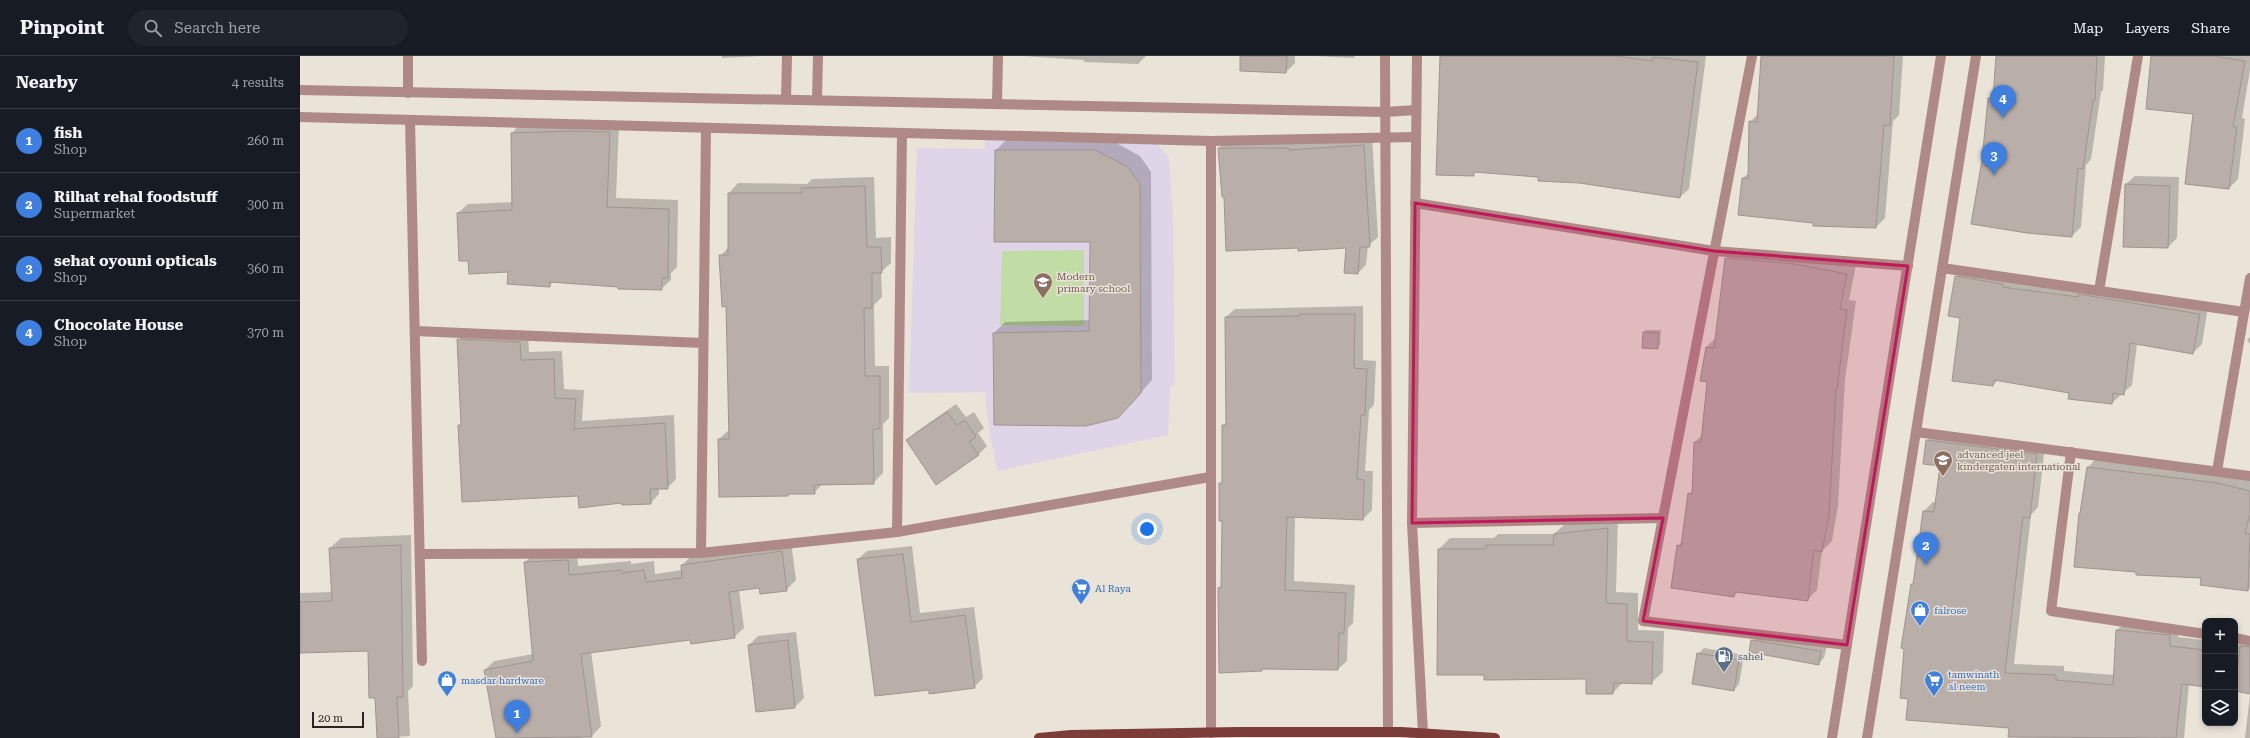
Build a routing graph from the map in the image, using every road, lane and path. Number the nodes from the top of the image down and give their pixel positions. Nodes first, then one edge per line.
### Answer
1 (408, 56) edge
2 (787, 56) edge
3 (818, 56) edge
4 (998, 56) edge
5 (1385, 56) edge
6 (1418, 56) edge
7 (1752, 56) edge
8 (1941, 56) edge
9 (1976, 56) edge
10 (2138, 56) edge
11 (300, 90) edge
12 (408, 93) junction
13 (786, 99) junction
14 (817, 100) junction
15 (997, 104) junction
16 (1416, 110) junction
17 (1385, 112) junction
18 (300, 118) edge
19 (410, 120) junction
20 (706, 128) junction
21 (902, 133) junction
22 (1416, 137) junction
23 (1384, 138) junction
24 (1211, 141) junction
25 (1415, 203) junction
26 (1714, 251) junction
27 (1908, 266) junction
28 (1942, 268) junction
29 (2250, 278) edge
30 (2099, 291) junction
31 (2244, 312) junction
32 (415, 331) junction
33 (703, 343) junction
34 (1916, 432) junction
35 (2072, 452) junction
36 (2217, 471) junction
37 (2250, 476) edge
38 (1210, 477) junction
39 (1663, 518) junction
40 (1412, 523) junction
41 (897, 532) junction
42 (701, 553) junction
43 (420, 554) junction
44 (2202, 634) edge
45 (2238, 639) edge
46 (2250, 641) edge
47 (1847, 645) junction
48 (422, 661) dead end
49 (1388, 732) junction
50 (1211, 733) junction
51 (1423, 734) junction
52 (1039, 738) edge
53 (1495, 738) edge
54 (1832, 738) edge
55 (1867, 738) edge

1 - 12 street
2 - 13 street
3 - 14 street
4 - 15 street
5 - 17 street
6 - 16 street
7 - 26 street
8 - 27 street
9 - 28 street
10 - 30 street
11 - 12 street
12 - 13 street
13 - 14 street
14 - 15 street
15 - 17 street
16 - 17 street
16 - 22 street
17 - 23 street
18 - 19 street
19 - 20 street
19 - 32 street
20 - 21 street
20 - 33 street
21 - 24 street
21 - 41 street
22 - 23 street
22 - 25 street
23 - 24 street
23 - 49 street
24 - 38 street
25 - 26 street
25 - 40 street
26 - 27 street
26 - 39 street
27 - 47 street
28 - 30 street
28 - 34 street
29 - 31 street
30 - 31 street
31 - 36 street
32 - 33 street
32 - 43 street
33 - 42 street
34 - 35 street
34 - 55 street
35 - 36 street
35 - 44 street
36 - 37 street
38 - 41 street
38 - 50 street
39 - 40 street
39 - 47 street
40 - 51 street
41 - 42 street
42 - 43 street
43 - 48 street
45 - 46 street
47 - 54 street
49 - 50 main road
49 - 51 main road
50 - 52 main road
51 - 53 main road

